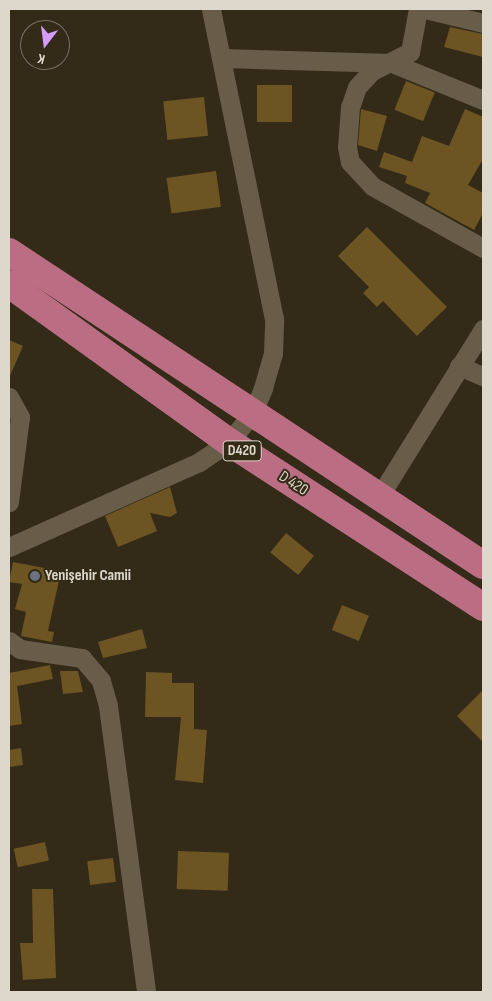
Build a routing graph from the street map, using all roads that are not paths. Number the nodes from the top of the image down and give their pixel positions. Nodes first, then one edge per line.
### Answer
1 (211, 9) edge
2 (418, 9) edge
3 (425, 9) edge
4 (483, 24) edge
5 (223, 58) junction
6 (392, 62) junction
7 (483, 100) edge
8 (483, 248) edge
9 (9, 252) edge
10 (9, 284) edge
11 (483, 329) edge
12 (459, 366) junction
13 (483, 376) edge
14 (9, 397) edge
15 (253, 412) junction
16 (229, 442) junction
17 (379, 496) junction
18 (9, 502) edge
19 (9, 547) edge
20 (483, 565) edge
21 (483, 607) edge
22 (13, 648) edge
23 (146, 992) edge

1 - 5 street
2 - 6 street
3 - 4 street
5 - 6 street
5 - 15 street
6 - 7 street
6 - 8 street
9 - 15 highway, D420
10 - 16 highway, D 420 / D420
11 - 12 street
12 - 13 street
12 - 17 street
14 - 18 street
15 - 16 street
15 - 17 highway, D420
16 - 19 street
16 - 21 highway, D 420 / D420
17 - 20 highway, D420
22 - 23 street

